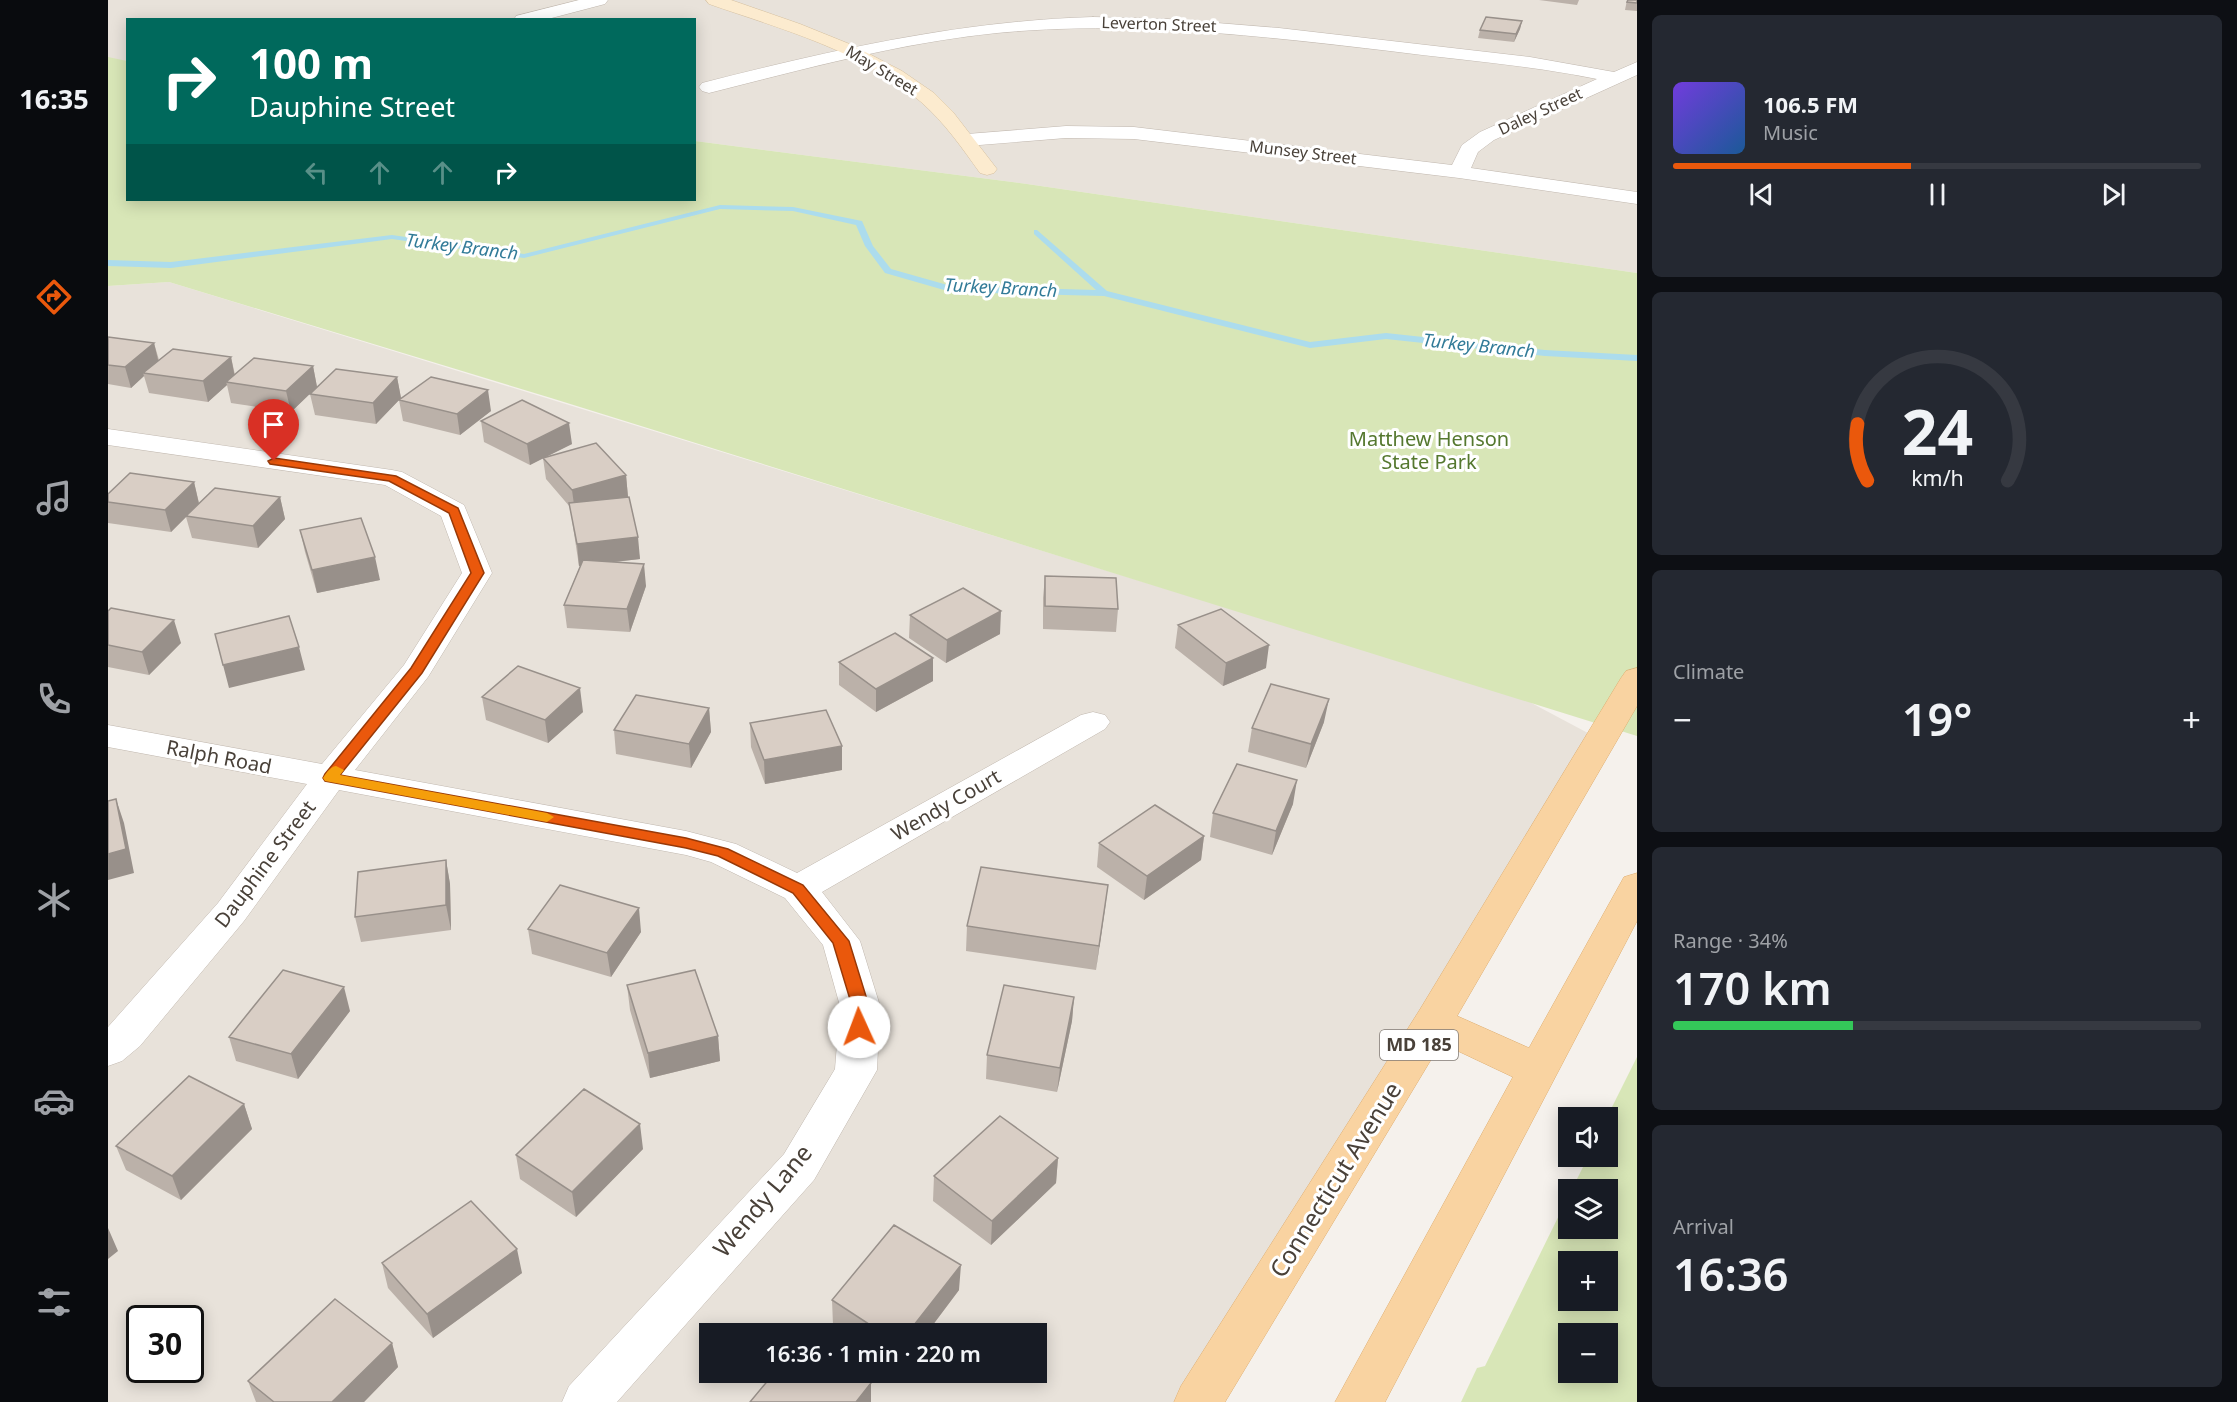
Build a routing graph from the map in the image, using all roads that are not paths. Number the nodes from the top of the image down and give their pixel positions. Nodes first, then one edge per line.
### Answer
1 (599, 0) edge
2 (715, 0) edge
3 (530, 18) edge
4 (853, 50) junction
5 (1637, 68) edge
6 (1613, 77) junction
7 (709, 87) dead end
8 (967, 140) junction
9 (987, 168) dead end
10 (1459, 172) junction
11 (1637, 198) edge
12 (108, 437) edge
13 (1637, 678) edge
14 (1093, 722) dead end
15 (108, 736) edge
16 (330, 778) junction
17 (1637, 886) edge
18 (798, 889) junction
19 (1433, 1022) junction
20 (108, 1050) edge
21 (1538, 1070) junction
22 (586, 1402) edge
23 (1198, 1402) edge
24 (1359, 1402) edge

1 - 3 street
2 - 4 street, May Street
4 - 6 street, Leverton Street
4 - 7 street, Leverton Street
4 - 8 street, May Street
5 - 6 street, Daley Street
6 - 10 street, Daley Street
8 - 9 street, May Street
8 - 10 street, Munsey Street
10 - 11 street, Munsey Street
12 - 16 street, Dauphine Street
13 - 19 main road, Connecticut Avenue / MD 185
14 - 18 street, Wendy Court
15 - 16 street, Ralph Road
16 - 18 street, Wendy Lane
16 - 20 street, Dauphine Street
17 - 21 main road
18 - 22 street, Wendy Lane
19 - 21 main road
19 - 23 main road, Connecticut Avenue / MD 185
21 - 24 main road

